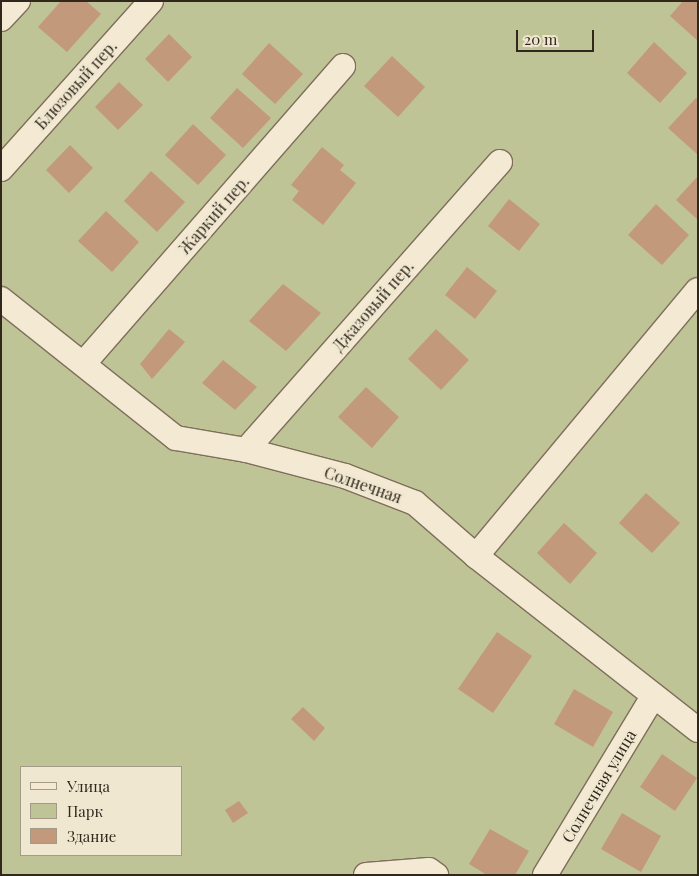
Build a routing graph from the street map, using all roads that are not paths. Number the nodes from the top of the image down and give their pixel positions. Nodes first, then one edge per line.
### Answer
1 (18, 1) edge
2 (151, 1) edge
3 (1, 19) edge
4 (343, 66) dead end
5 (500, 162) dead end
6 (1, 169) edge
7 (698, 290) edge
8 (1, 298) edge
9 (84, 363) junction
10 (246, 450) junction
11 (476, 556) junction
12 (653, 697) junction
13 (698, 730) edge
14 (366, 875) edge
15 (436, 875) edge
16 (545, 875) edge

1 - 3 street
2 - 6 street, Блюзовый пер.
4 - 9 street, Жаркий пер.
5 - 10 street, Джазовый пер.
7 - 11 street
8 - 9 street, Солнечная
9 - 10 street, Солнечная
10 - 11 street, Солнечная
11 - 12 street, Солнечная
12 - 13 street, Солнечная
12 - 16 street, Солнечная улица
14 - 15 street

